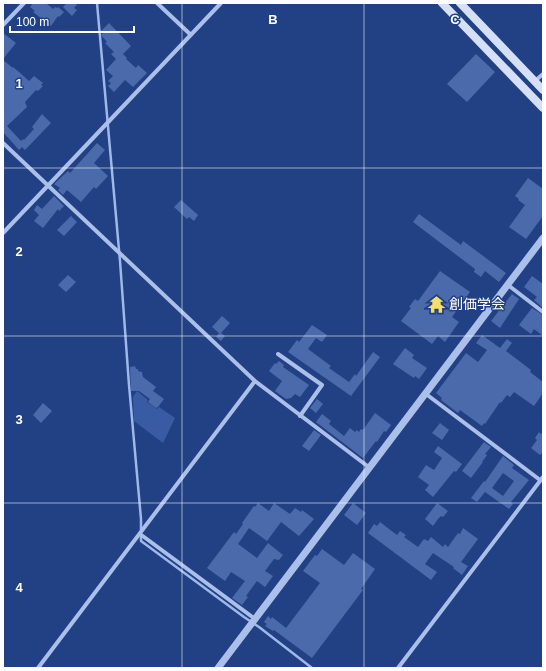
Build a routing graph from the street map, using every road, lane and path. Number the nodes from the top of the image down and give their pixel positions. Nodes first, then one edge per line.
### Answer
1 (24, 3) edge
2 (157, 3) edge
3 (221, 3) edge
4 (442, 3) edge
5 (460, 3) edge
6 (3, 25) edge
7 (191, 35) junction
8 (543, 74) edge
9 (535, 82) junction
10 (543, 90) edge
11 (543, 108) edge
12 (3, 143) edge
13 (48, 185) junction
14 (3, 233) edge
15 (543, 238) edge
16 (508, 284) junction
17 (543, 312) edge
18 (278, 354) dead end
19 (255, 381) junction
20 (426, 394) junction
21 (300, 416) junction
22 (370, 468) junction
23 (542, 478) edge
24 (140, 534) junction
25 (255, 619) junction
26 (38, 668) edge
27 (218, 668) edge
28 (398, 668) edge

1 - 6 street
2 - 7 street
3 - 7 street
4 - 11 main road
5 - 9 main road
7 - 13 street
8 - 9 street
9 - 10 main road
12 - 13 street
13 - 14 street
13 - 19 street
15 - 16 street
16 - 17 street
16 - 20 street
18 - 21 street
19 - 21 street
19 - 24 street
20 - 22 street
20 - 23 street
21 - 22 street
22 - 25 street
23 - 28 street
24 - 25 street
24 - 26 street
25 - 27 street

